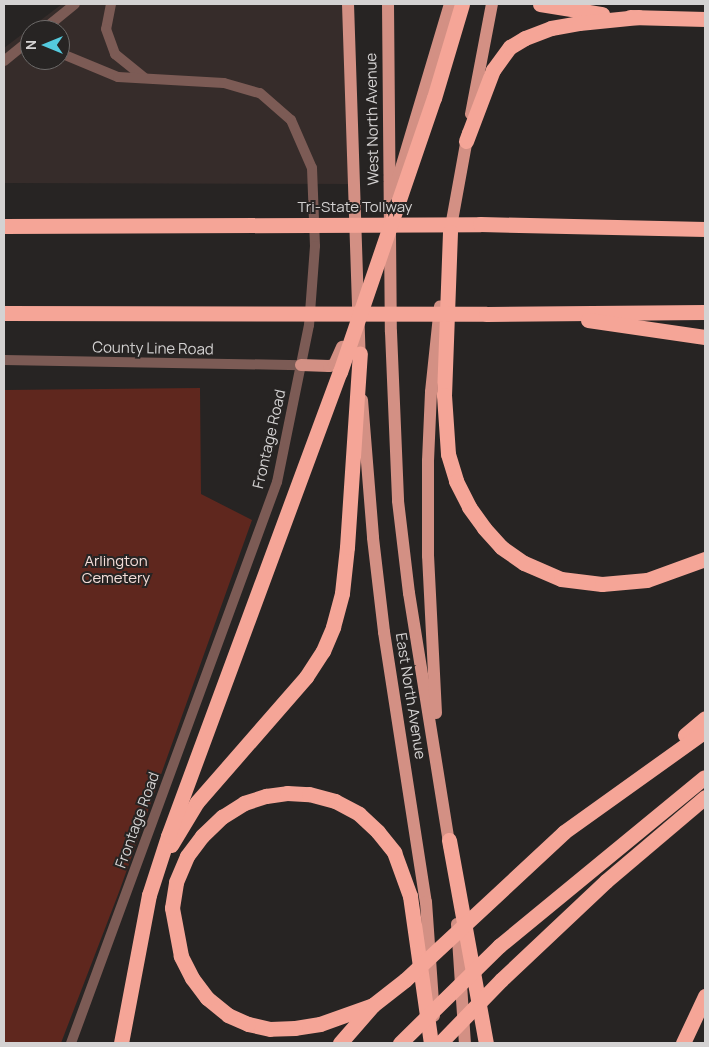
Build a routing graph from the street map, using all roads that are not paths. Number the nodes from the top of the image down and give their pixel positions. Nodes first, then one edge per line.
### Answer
1 (75, 4) edge
2 (111, 4) edge
3 (348, 4) edge
4 (388, 4) edge
5 (450, 4) edge
6 (462, 4) edge
7 (492, 4) edge
8 (540, 4) edge
9 (639, 17) junction
10 (705, 19) edge
11 (55, 20) edge
12 (20, 49) edge
13 (70, 57) edge
14 (4, 61) edge
15 (145, 78) junction
16 (466, 141) junction
17 (404, 174) junction
18 (4, 226) edge
19 (705, 229) edge
20 (450, 232) junction
21 (705, 312) edge
22 (4, 313) edge
23 (547, 313) junction
24 (705, 337) edge
25 (360, 353) junction
26 (391, 355) joint
27 (4, 360) edge
28 (301, 365) junction
29 (705, 559) edge
30 (705, 718) edge
31 (705, 731) edge
32 (705, 777) edge
33 (442, 790) junction
34 (611, 797) junction
35 (705, 797) edge
36 (449, 840) junction
37 (149, 895) junction
38 (705, 996) edge
39 (373, 1005) junction
40 (404, 1038) edge
41 (71, 1043) edge
42 (121, 1043) edge
43 (340, 1043) edge
44 (431, 1043) edge
45 (435, 1043) edge
46 (440, 1043) edge
47 (465, 1043) edge
48 (486, 1043) edge
49 (683, 1043) edge

1 - 11 street
2 - 15 street
3 - 25 main road, West North Avenue
4 - 26 main road, West North Avenue
5 - 17 main road
6 - 17 highway
7 - 16 main road
8 - 9 highway
9 - 10 highway
9 - 16 highway
12 - 14 street
13 - 15 street, Frontage Road
15 - 28 street, Frontage Road
16 - 20 main road
17 - 28 main road
17 - 37 highway
18 - 19 highway, Tri-State Tollway
20 - 29 highway
20 - 33 main road
21 - 23 highway
22 - 23 highway
23 - 24 highway
25 - 37 highway
25 - 45 main road, East North Avenue
26 - 33 main road, East North Avenue
27 - 28 street, County Line Road
28 - 41 street, Frontage Road
30 - 34 highway
31 - 34 highway
32 - 40 highway
33 - 36 main road, East North Avenue
34 - 39 highway
35 - 46 highway
36 - 47 main road, East North Avenue
36 - 48 highway
37 - 42 highway
38 - 49 highway
39 - 43 highway
39 - 44 highway

